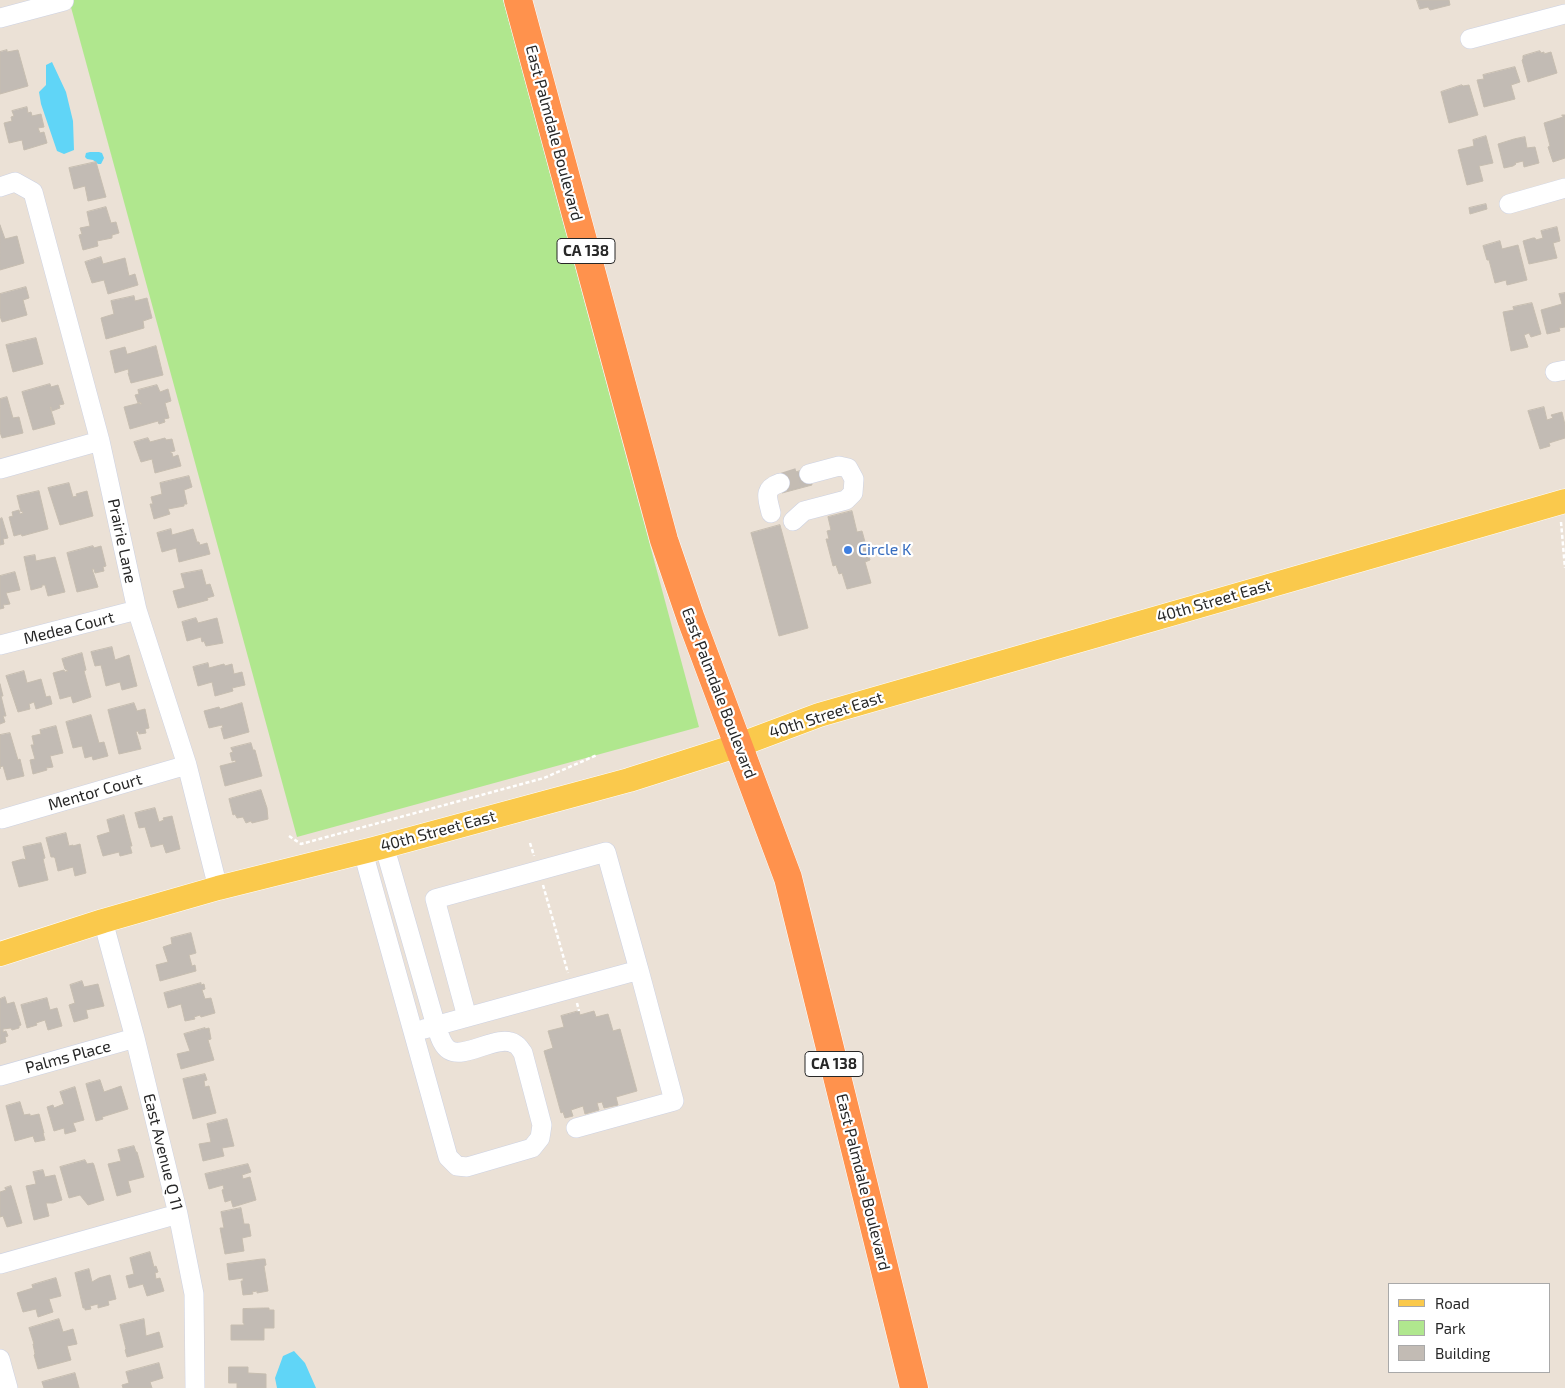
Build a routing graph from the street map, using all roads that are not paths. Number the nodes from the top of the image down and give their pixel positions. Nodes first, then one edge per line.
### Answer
1 (518, 0) edge
2 (64, 1) edge
3 (1565, 14) edge
4 (0, 18) edge
5 (1470, 39) dead end
6 (0, 187) edge
7 (1565, 188) edge
8 (1509, 204) dead end
9 (100, 441) junction
10 (0, 469) edge
11 (809, 474) tunnel mouth
12 (780, 482) tunnel mouth
13 (1562, 502) edge
14 (772, 514) dead end
15 (794, 521) dead end
16 (137, 610) junction
17 (0, 646) edge
18 (739, 745) junction
19 (187, 765) junction
20 (2, 819) dead end
21 (373, 848) junction
22 (218, 888) junction
23 (103, 921) junction
24 (0, 954) edge
25 (639, 970) junction
26 (467, 1017) junction
27 (436, 1026) junction
28 (414, 1033) junction
29 (135, 1038) junction
30 (0, 1076) edge
31 (576, 1128) dead end
32 (178, 1214) junction
33 (0, 1264) edge
34 (0, 1359) edge
35 (8, 1388) edge
36 (195, 1388) edge
37 (914, 1388) edge

1 - 18 highway, East Palmdale Boulevard / CA 138
2 - 4 street
3 - 5 street
6 - 9 street, Prairie Lane
7 - 8 street
9 - 10 street
9 - 16 street, Prairie Lane
11 - 15 street
12 - 14 street
13 - 18 main road, 40th Street East
16 - 17 street, Medea Court
16 - 19 street, Prairie Lane
18 - 21 main road, 40th Street East
18 - 37 highway, East Palmdale Boulevard / CA 138
19 - 20 street, Mentor Court
19 - 22 street, Prairie Lane
21 - 22 main road, 40th Street East
21 - 27 street
21 - 28 street
22 - 23 main road, 40th Street East
23 - 24 main road, 40th Street East
23 - 29 street, East Avenue Q 11
25 - 26 street
25 - 26 street
25 - 31 street
26 - 27 street
27 - 28 street
27 - 28 street
29 - 30 street, Palms Place
29 - 32 street, East Avenue Q 11
32 - 33 street
32 - 36 street, East Avenue Q 11
34 - 35 street

